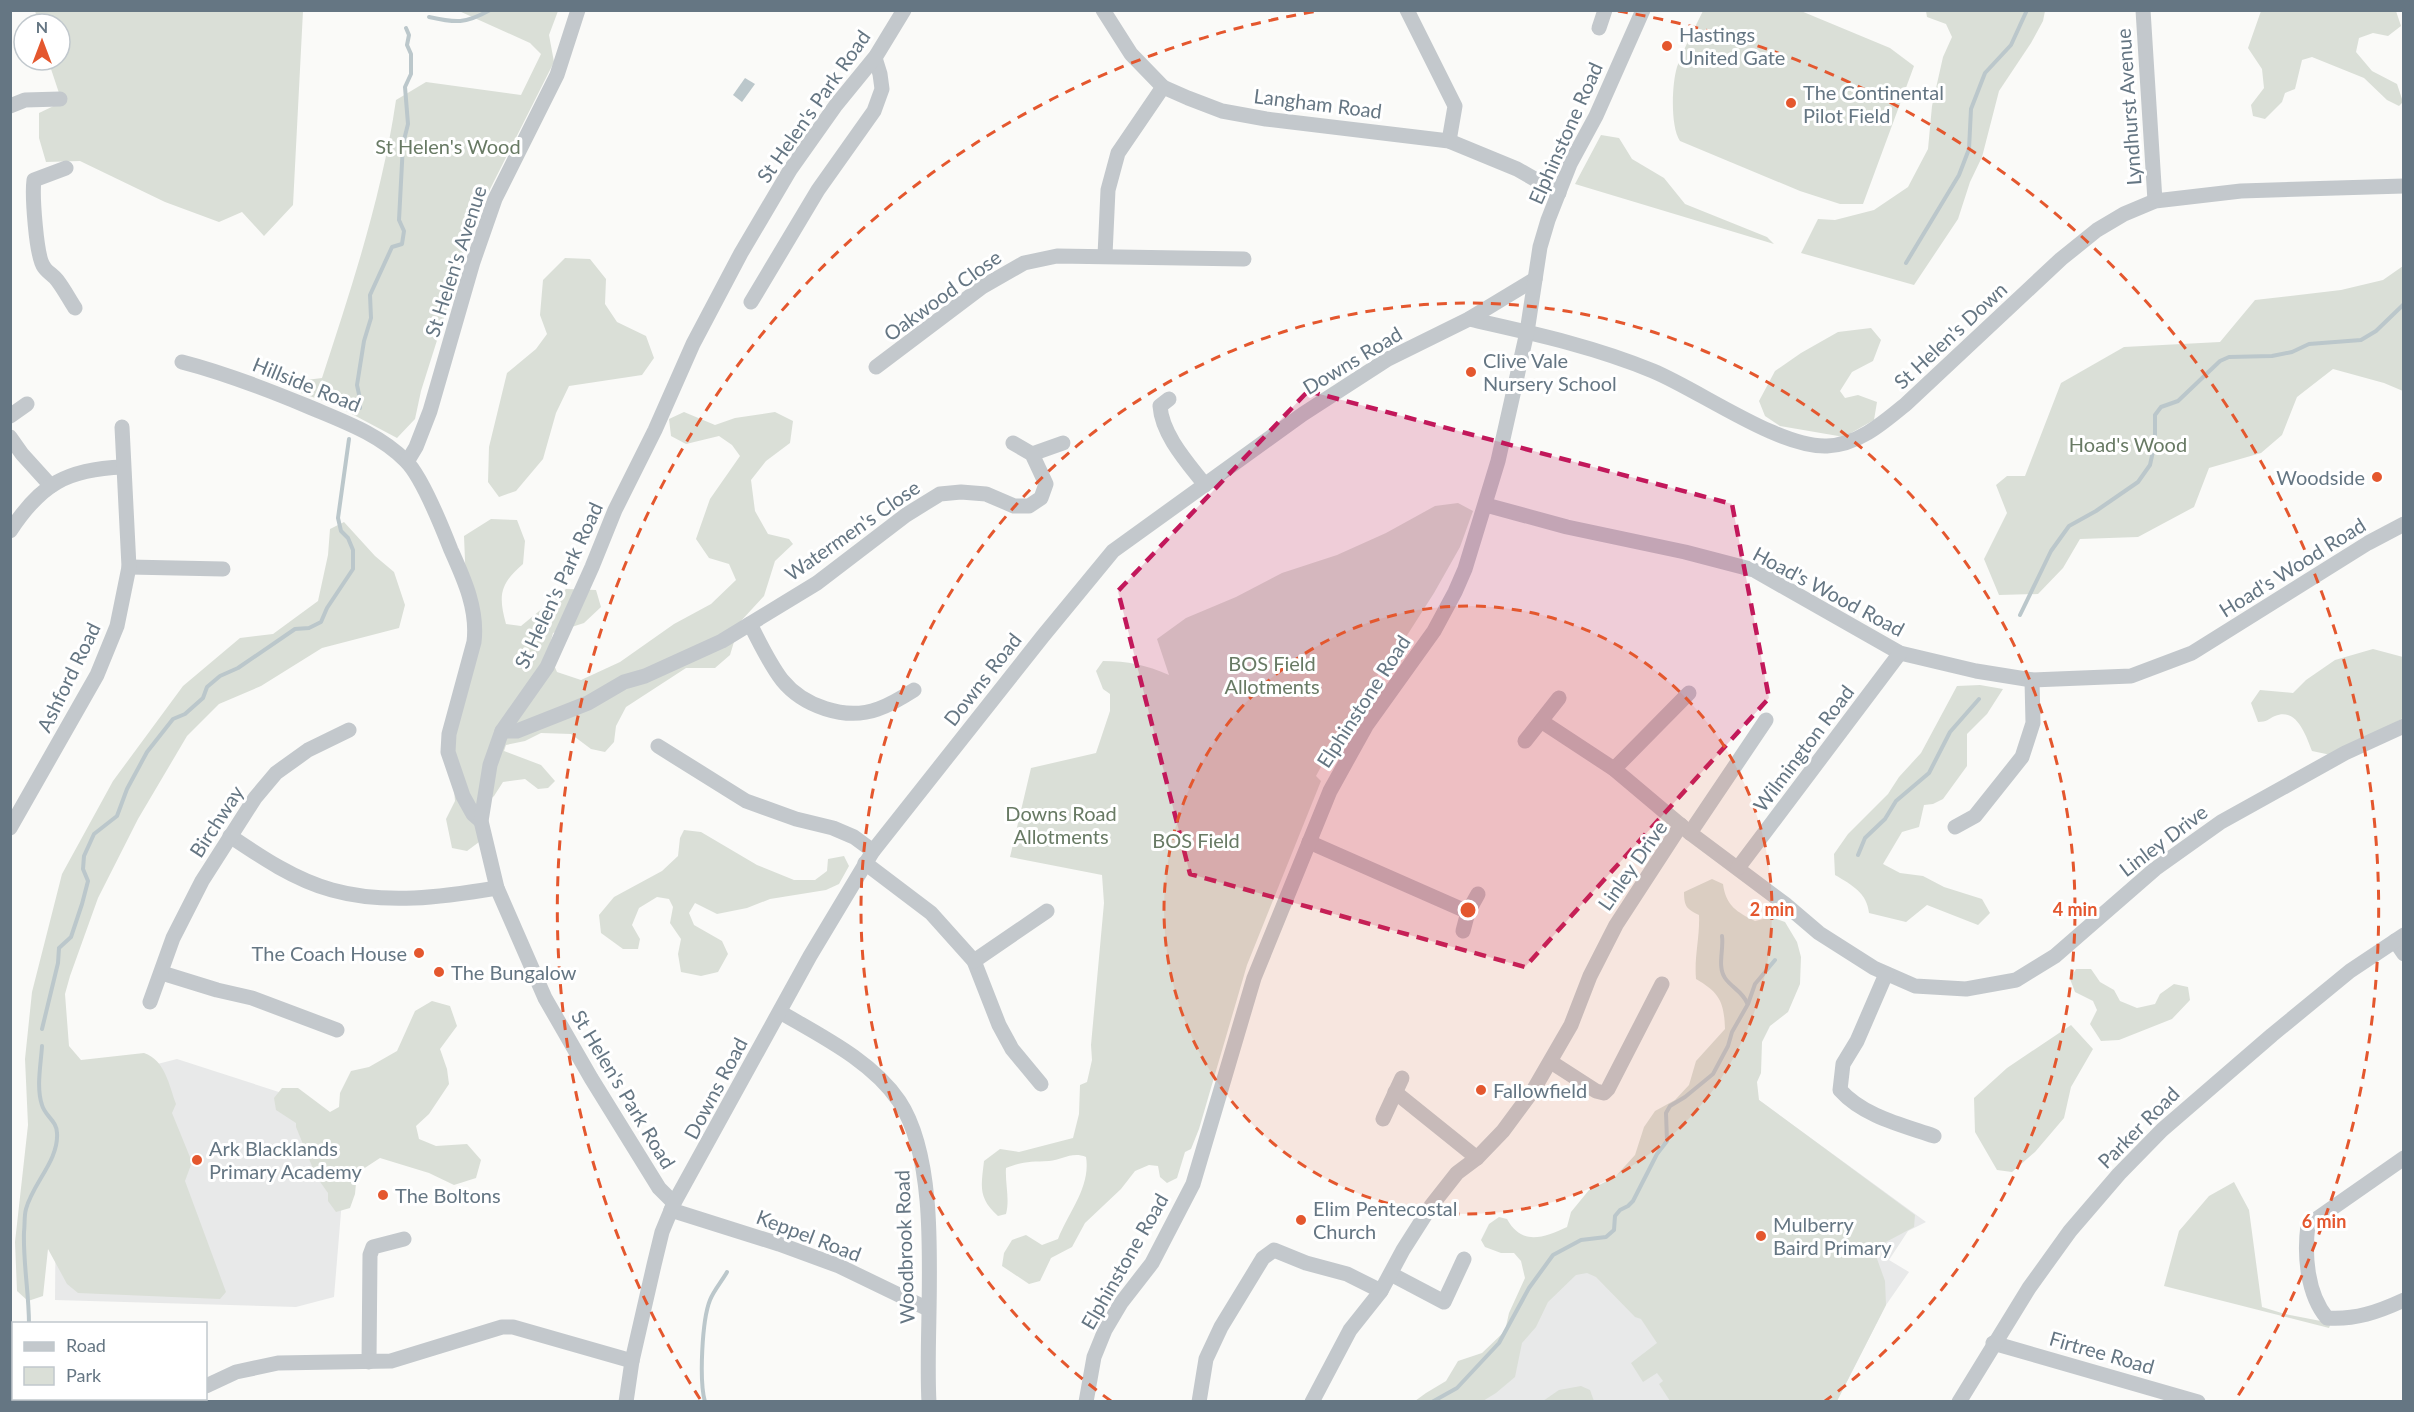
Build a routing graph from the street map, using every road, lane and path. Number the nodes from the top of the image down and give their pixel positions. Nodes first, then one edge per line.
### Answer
1 (578, 10) edge
2 (904, 10) edge
3 (1103, 10) edge
4 (1407, 10) edge
5 (1605, 10) edge
6 (1643, 10) edge
7 (2143, 10) edge
8 (1599, 28) dead end
9 (875, 58) junction
10 (1163, 87) junction
11 (60, 99) dead end
12 (10, 106) edge
13 (1449, 141) junction
14 (66, 168) dead end
15 (2403, 186) edge
16 (1559, 193) junction
17 (2155, 201) junction
18 (1105, 255) junction
19 (1244, 259) dead end
20 (1535, 279) junction
21 (751, 302) dead end
22 (75, 308) dead end
23 (1469, 319) junction
24 (1527, 332) junction
25 (182, 362) dead end
26 (876, 368) dead end
27 (1169, 399) dead end
28 (27, 404) dead end
29 (10, 416) edge
30 (122, 427) dead end
31 (10, 437) edge
32 (1013, 443) dead end
33 (1063, 443) dead end
34 (1032, 454) junction
35 (407, 462) junction
36 (123, 467) junction
37 (1205, 485) junction
38 (51, 486) junction
39 (1486, 506) junction
40 (2403, 524) edge
41 (10, 531) edge
42 (129, 567) junction
43 (223, 569) dead end
44 (750, 624) junction
45 (1900, 653) junction
46 (2032, 680) junction
47 (914, 690) dead end
48 (1689, 693) dead end
49 (1559, 698) dead end
50 (1766, 720) dead end
51 (1541, 721) junction
52 (2403, 726) edge
53 (349, 730) dead end
54 (502, 731) junction
55 (1525, 741) dead end
56 (666, 745) dead end
57 (1614, 770) junction
58 (481, 821) junction
59 (10, 828) edge
60 (1954, 828) dead end
61 (1685, 829) junction
62 (230, 836) junction
63 (1309, 843) junction
64 (869, 857) junction
65 (1738, 868) junction
66 (497, 888) junction
67 (1478, 894) dead end
68 (1468, 912) junction
69 (1042, 920) dead end
70 (1463, 931) dead end
71 (2401, 943) edge
72 (974, 961) junction
73 (162, 973) junction
74 (1886, 974) junction
75 (1662, 984) dead end
76 (150, 1002) dead end
77 (780, 1012) junction
78 (337, 1030) dead end
79 (1551, 1062) junction
80 (1041, 1084) dead end
81 (1383, 1119) dead end
82 (1934, 1136) dead end
83 (1477, 1158) junction
84 (2403, 1158) edge
85 (673, 1207) junction
86 (404, 1239) dead end
87 (1464, 1259) dead end
88 (1391, 1274) junction
89 (1381, 1291) junction
90 (2403, 1300) edge
91 (928, 1310) junction
92 (1993, 1343) junction
93 (632, 1360) junction
94 (369, 1362) junction
95 (207, 1386) edge
96 (626, 1401) edge
97 (929, 1401) edge
98 (1086, 1401) edge
99 (1199, 1401) edge
100 (1312, 1401) edge
101 (1959, 1401) edge
102 (2198, 1401) edge

1 - 35 street, St Helen's Avenue
2 - 9 street, St Helen's Park Road
3 - 10 street, Langham Road
4 - 13 street
5 - 8 street
6 - 16 street, Elphinstone Road
7 - 17 street, Lyndhurst Avenue
9 - 21 street
9 - 54 street, St Helen's Park Road
10 - 13 street, Langham Road
10 - 18 street
11 - 12 street
13 - 16 street, Langham Road
14 - 22 street
15 - 17 street, St Helen's Down
16 - 20 street, Elphinstone Road
17 - 24 street, St Helen's Down
18 - 19 street, Oakwood Close
18 - 26 street, Oakwood Close
20 - 23 street, Downs Road
20 - 24 street, Elphinstone Road
23 - 24 street
23 - 37 street, Downs Road
24 - 39 street, Elphinstone Road
25 - 35 street, Hillside Road
27 - 37 street
28 - 29 street
30 - 36 street, Ashford Road
31 - 38 street
32 - 34 street
33 - 34 street
34 - 44 street, Watermen's Close
35 - 58 street
36 - 38 street
36 - 42 street, Ashford Road
37 - 64 street, Downs Road
38 - 41 street
39 - 45 street, Hoad's Wood Road
39 - 63 street, Elphinstone Road
40 - 46 street, Hoad's Wood Road
42 - 43 street
42 - 59 street, Ashford Road
44 - 47 street
44 - 54 street, Watermen's Close
45 - 46 street, Hoad's Wood Road
45 - 65 street, Wilmington Road
46 - 60 street
48 - 57 street
49 - 51 street
50 - 61 street
51 - 55 street
51 - 57 street
52 - 74 street, Linley Drive
53 - 62 street, Birchway
54 - 58 street, St Helen's Park Road
56 - 64 street
57 - 61 street
58 - 66 street, St Helen's Park Road
61 - 65 street, Linley Drive
61 - 79 street, Linley Drive
62 - 66 street
62 - 73 street, Birchway
63 - 68 street
63 - 98 street, Elphinstone Road
64 - 72 street
64 - 77 street, Downs Road
65 - 74 street, Linley Drive
66 - 85 street, St Helen's Park Road
67 - 68 street
68 - 70 street
69 - 72 street
71 - 92 street, Parker Road
72 - 80 street
73 - 76 street, Birchway
73 - 78 street
74 - 82 street
75 - 79 street
77 - 85 street, Downs Road
77 - 91 street, Woodbrook Road
79 - 83 street, Linley Drive
81 - 83 street
83 - 88 street, Linley Drive
84 - 90 street
85 - 91 street, Keppel Road
85 - 93 street
86 - 94 street
87 - 88 street
88 - 89 street, Linley Drive
89 - 99 street
89 - 100 street, Linley Drive
91 - 97 street, Woodbrook Road
92 - 101 street, Parker Road
92 - 102 street, Firtree Road
93 - 94 street
93 - 96 street
94 - 95 street

